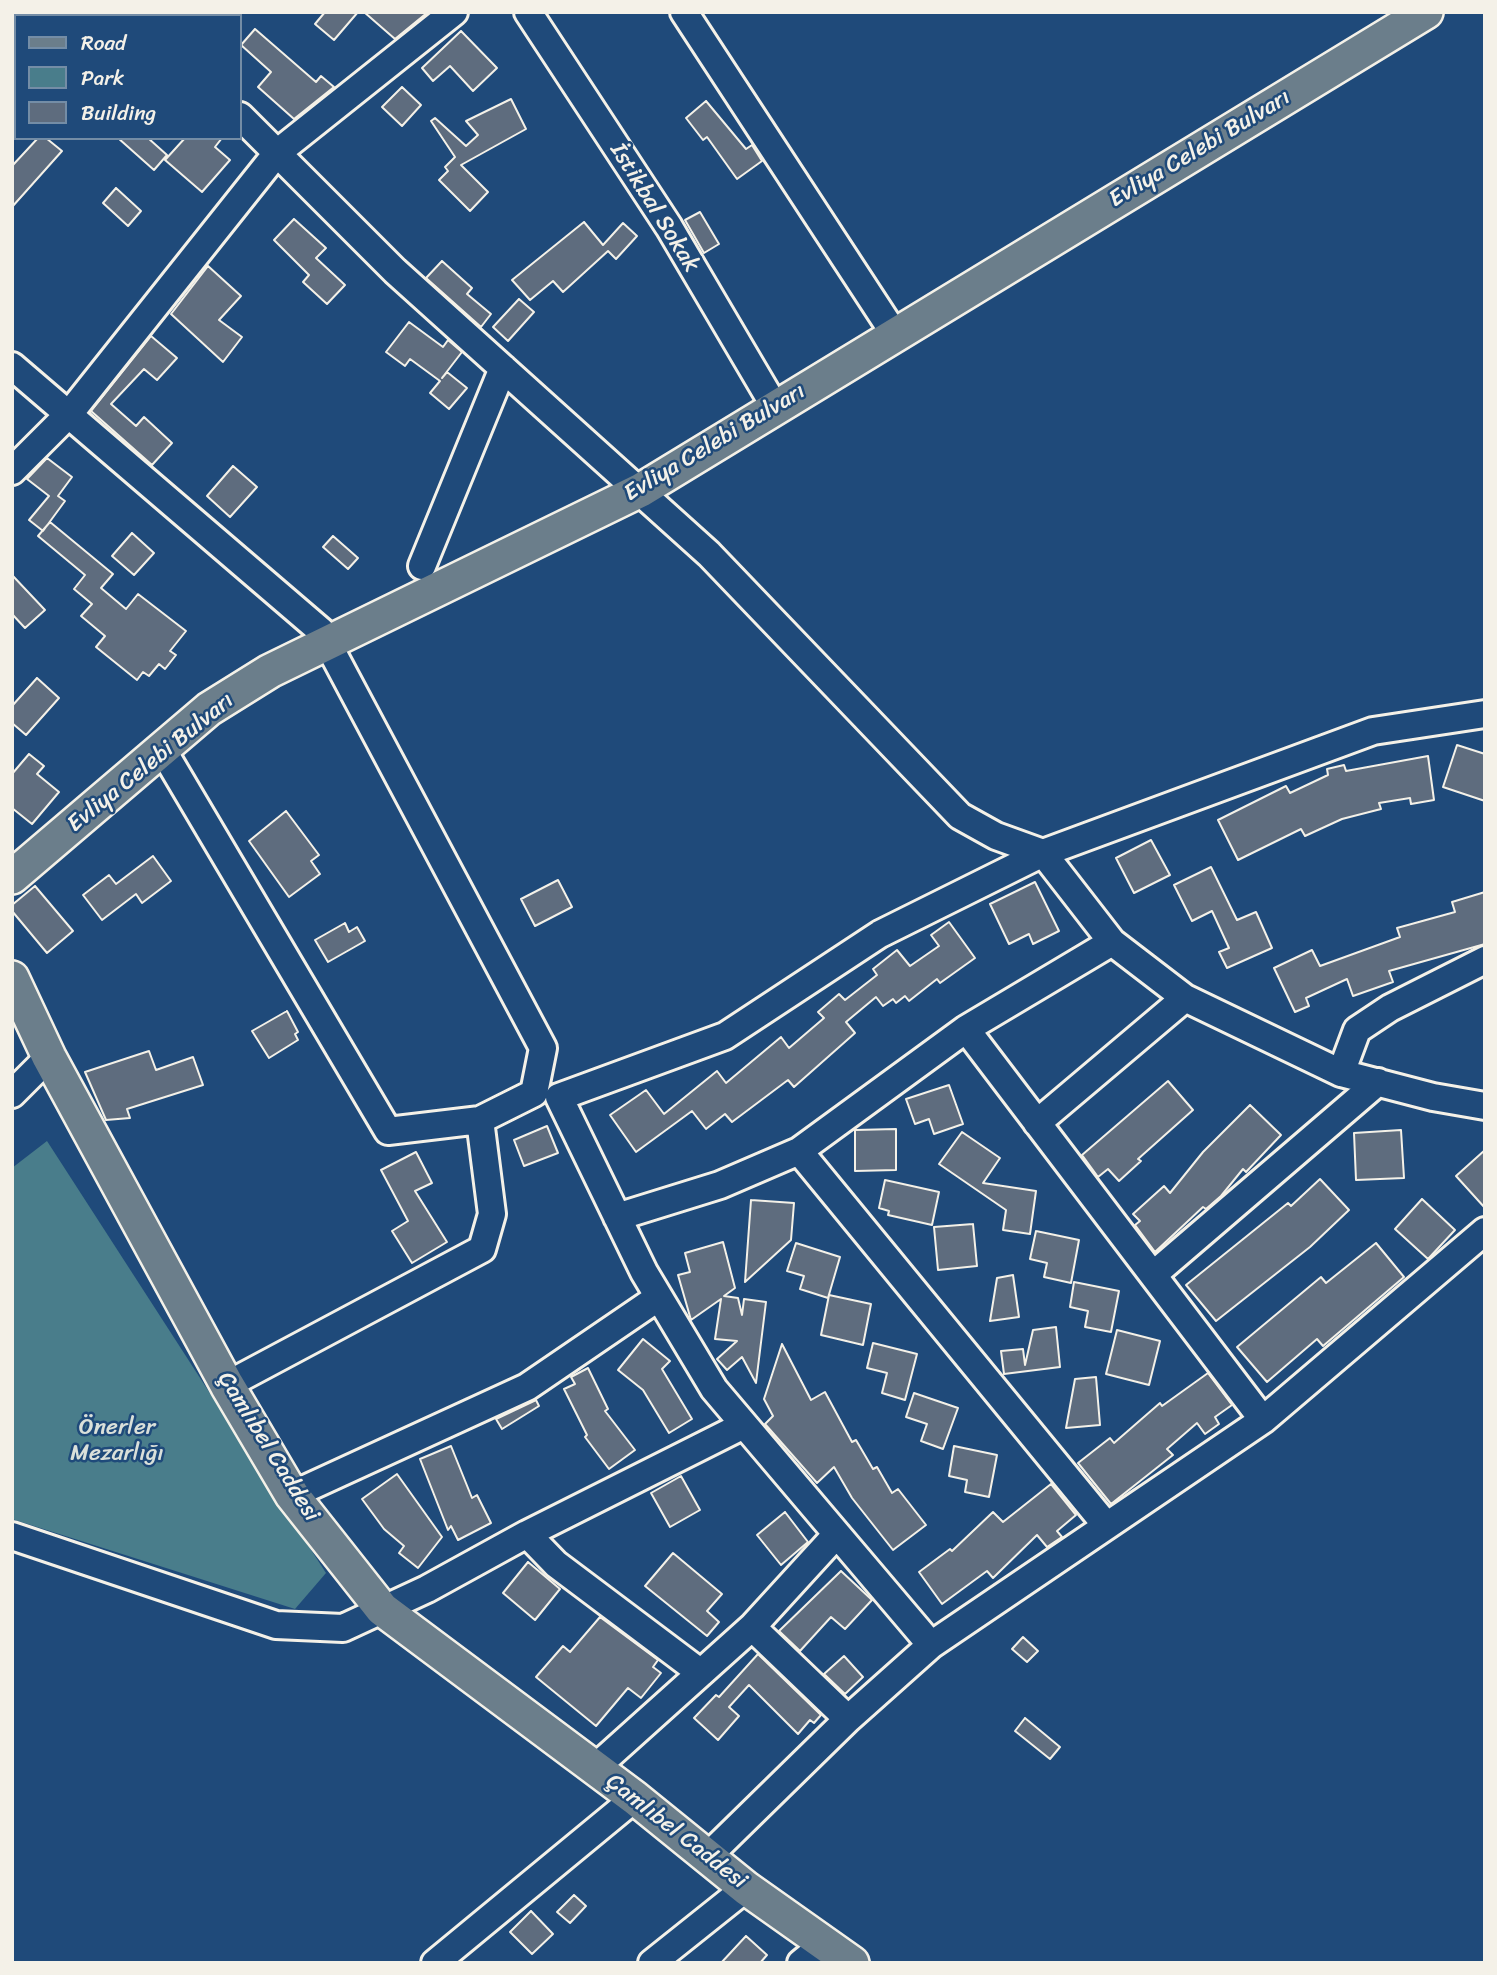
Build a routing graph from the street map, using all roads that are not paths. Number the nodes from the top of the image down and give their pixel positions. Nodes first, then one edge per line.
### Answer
1 (454, 12) edge
2 (528, 12) edge
3 (684, 12) edge
4 (1426, 12) edge
5 (242, 118) edge
6 (277, 153) junction
7 (888, 324) dead end
8 (12, 366) edge
9 (503, 368) junction
10 (775, 407) junction
11 (70, 413) junction
12 (12, 471) edge
13 (641, 490) junction
14 (422, 566) dead end
15 (327, 643) junction
16 (1485, 714) edge
17 (162, 749) junction
18 (1043, 853) junction
19 (12, 877) edge
20 (1112, 942) junction
21 (1485, 960) edge
22 (12, 978) edge
23 (1185, 998) junction
24 (966, 1029) junction
25 (50, 1058) junction
26 (1341, 1073) junction
27 (1378, 1082) junction
28 (12, 1094) edge
29 (1485, 1106) edge
30 (480, 1120) junction
31 (1037, 1123) junction
32 (799, 1151) junction
33 (617, 1217) junction
34 (1485, 1231) edge
35 (1153, 1275) junction
36 (659, 1297) junction
37 (228, 1385) junction
38 (1263, 1420) junction
39 (744, 1425) junction
40 (292, 1495) junction
41 (1106, 1525) junction
42 (527, 1534) junction
43 (837, 1534) junction
44 (12, 1536) edge
45 (382, 1609) junction
46 (752, 1627) junction
47 (931, 1644) junction
48 (701, 1673) junction
49 (848, 1719) junction
50 (595, 1768) junction
51 (635, 1798) junction
52 (707, 1857) junction
53 (746, 1888) junction
54 (812, 1954) edge
55 (435, 1963) edge
56 (652, 1963) edge
57 (852, 1963) edge

1 - 6 street
2 - 10 street, İstikbal Sokak
3 - 7 street
4 - 10 main road, Evliya Celebi Bulvarı
5 - 6 street
6 - 9 street
6 - 11 street
8 - 11 street
9 - 13 street
9 - 14 street
10 - 13 main road, Evliya Celebi Bulvarı
11 - 12 street
11 - 15 street
13 - 15 main road, Evliya Celebi Bulvarı
13 - 18 street
15 - 17 main road, Evliya Celebi Bulvarı
15 - 30 street
16 - 18 street
17 - 19 main road, Evliya Celebi Bulvarı
17 - 30 street
18 - 20 street
18 - 33 street
20 - 23 street
20 - 24 street
21 - 26 street
22 - 25 main road, Çamlıbel Caddesi
23 - 26 street
23 - 31 street
24 - 31 street
24 - 32 street
25 - 28 street
25 - 37 main road, Çamlıbel Caddesi
26 - 27 street
27 - 29 street
27 - 35 street
30 - 37 street
31 - 35 street
32 - 33 street
32 - 41 street
33 - 36 street
34 - 38 street
35 - 38 street
36 - 39 street
36 - 40 street
37 - 40 main road, Çamlıbel Caddesi
38 - 41 street
39 - 42 street
39 - 43 street
40 - 45 main road, Çamlıbel Caddesi
41 - 47 street
42 - 45 street
42 - 48 street
43 - 46 street
43 - 47 street
44 - 45 street
45 - 50 main road, Çamlıbel Caddesi
46 - 48 street
46 - 49 street
47 - 49 street
48 - 50 street
49 - 52 street
50 - 51 main road, Çamlıbel Caddesi
51 - 52 main road, Çamlıbel Caddesi
51 - 55 street
52 - 53 main road, Çamlıbel Caddesi
53 - 54 main road, Çamlıbel Caddesi
53 - 56 street
54 - 57 main road, Çamlıbel Caddesi

